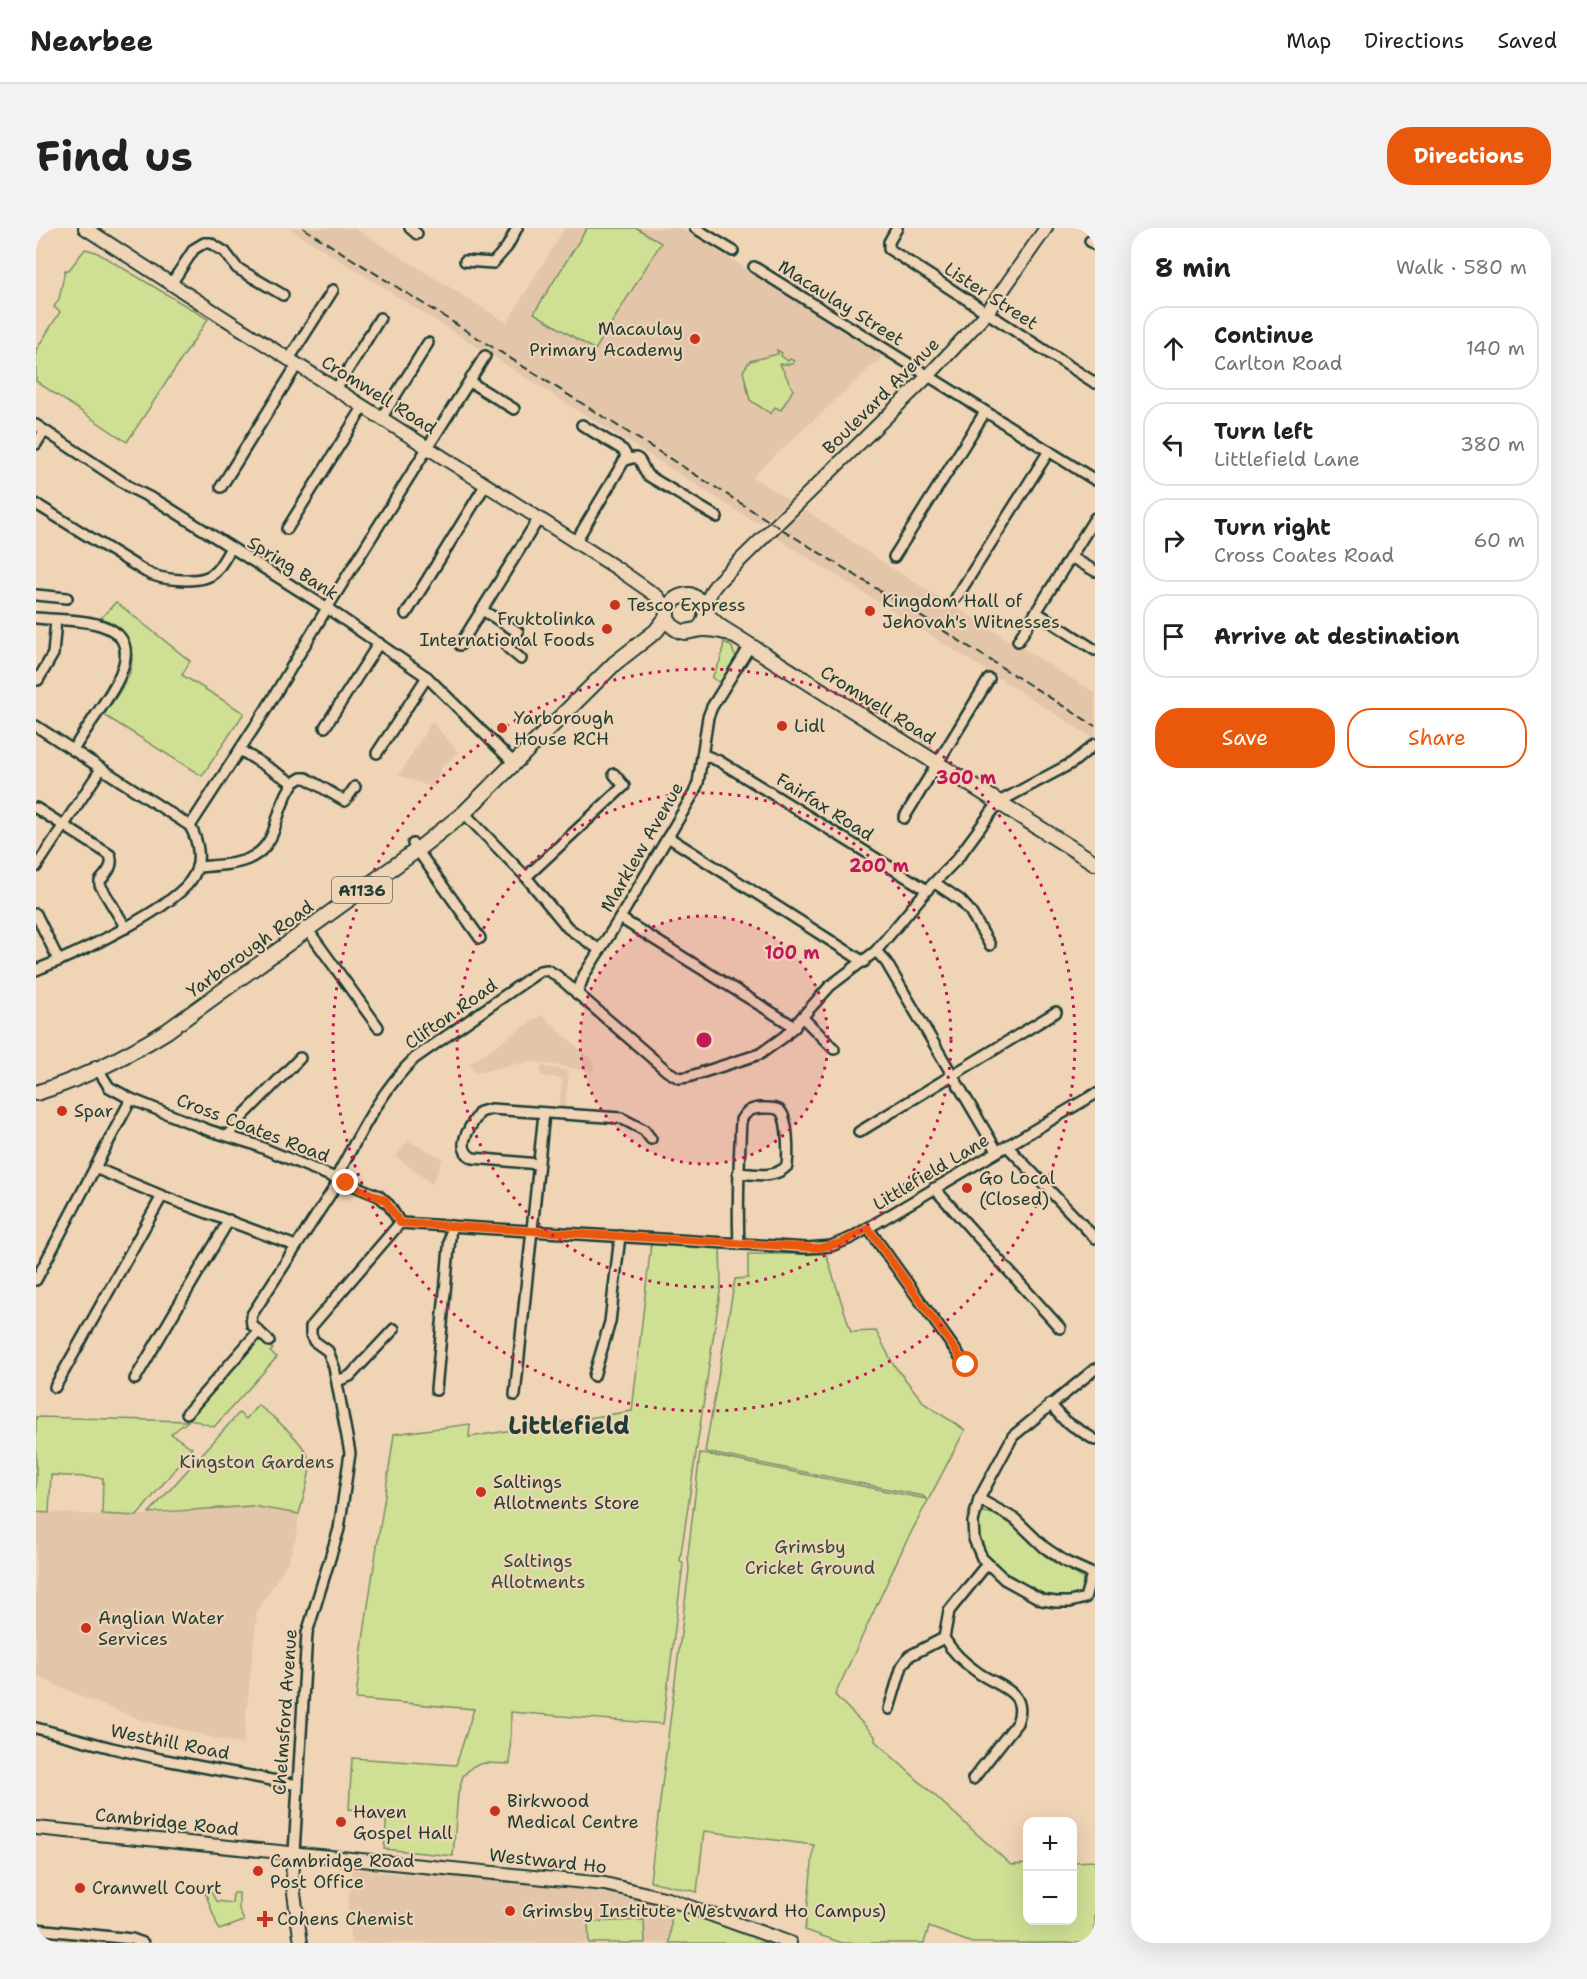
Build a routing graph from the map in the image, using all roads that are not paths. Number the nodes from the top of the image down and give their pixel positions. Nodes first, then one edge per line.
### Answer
1 (85, 228) edge
2 (517, 228) edge
3 (695, 228) edge
4 (897, 228) edge
5 (1046, 228) edge
6 (733, 251) dead end
7 (465, 261) dead end
8 (754, 267) dead end
9 (171, 284) junction
10 (333, 290) dead end
11 (283, 296) dead end
12 (986, 314) junction
13 (380, 318) dead end
14 (428, 343) dead end
15 (485, 357) dead end
16 (293, 362) junction
17 (1095, 370) edge
18 (927, 376) junction
19 (1092, 381) edge
20 (470, 382) junction
21 (336, 389) junction
22 (364, 406) junction
23 (514, 410) dead end
24 (985, 412) junction
25 (382, 417) junction
26 (582, 425) dead end
27 (40, 428) edge
28 (36, 444) edge
29 (428, 447) junction
30 (1049, 451) junction
31 (624, 461) junction
32 (1095, 480) edge
33 (486, 484) junction
34 (221, 487) dead end
35 (36, 504) edge
36 (717, 517) dead end
37 (539, 518) junction
38 (1095, 518) edge
39 (287, 530) dead end
40 (576, 541) junction
41 (231, 548) junction
42 (1071, 556) junction
43 (894, 557) dead end
44 (1095, 572) edge
45 (725, 576) junction
46 (654, 593) junction
47 (36, 595) edge
48 (683, 596) junction
49 (67, 598) dead end
50 (957, 598) dead end
51 (327, 608) junction
52 (482, 610) junction
53 (705, 611) junction
54 (1036, 612) junction
55 (406, 614) dead end
56 (667, 614) junction
57 (36, 618) edge
58 (56, 620) junction
59 (697, 630) junction
60 (682, 632) junction
61 (651, 634) junction
62 (733, 634) junction
63 (1018, 641) dead end
64 (379, 643) junction
65 (460, 645) dead end
66 (750, 646) junction
67 (1095, 650) edge
68 (521, 659) dead end
69 (37, 660) edge
70 (47, 665) junction
71 (427, 677) junction
72 (989, 679) dead end
73 (38, 680) dead end
74 (36, 726) edge
75 (325, 727) dead end
76 (1095, 744) edge
77 (73, 750) junction
78 (240, 750) junction
79 (377, 753) dead end
80 (704, 755) junction
81 (514, 763) junction
82 (938, 763) junction
83 (100, 769) junction
84 (614, 774) dead end
85 (293, 783) junction
86 (355, 787) dead end
87 (999, 802) junction
88 (36, 807) edge
89 (464, 813) junction
90 (904, 818) dead end
91 (64, 825) junction
92 (190, 826) junction
93 (668, 837) junction
94 (415, 847) junction
95 (1095, 863) edge
96 (36, 867) edge
97 (197, 867) junction
98 (526, 877) junction
99 (935, 883) junction
100 (927, 890) junction
101 (36, 914) edge
102 (621, 918) junction
103 (306, 927) junction
104 (126, 928) junction
105 (480, 938) dead end
106 (990, 945) dead end
107 (600, 950) junction
108 (876, 951) junction
109 (59, 962) junction
110 (864, 962) junction
111 (36, 970) edge
112 (577, 994) junction
113 (1056, 1012) dead end
114 (803, 1018) junction
115 (378, 1027) dead end
116 (795, 1027) junction
117 (834, 1049) dead end
118 (300, 1058) dead end
119 (96, 1066) junction
120 (952, 1076) junction
121 (36, 1093) edge
122 (1095, 1094) edge
123 (131, 1099) junction
124 (544, 1113) junction
125 (860, 1132) dead end
126 (229, 1136) junction
127 (651, 1138) dead end
128 (1007, 1146) junction
129 (997, 1151) junction
130 (538, 1164) junction
131 (95, 1168) junction
132 (738, 1173) junction
133 (338, 1179) junction
134 (934, 1188) junction
135 (162, 1196) junction
136 (229, 1220) junction
137 (400, 1223) junction
138 (451, 1226) junction
139 (868, 1228) junction
140 (531, 1231) junction
141 (620, 1236) junction
142 (1095, 1238) edge
143 (739, 1244) junction
144 (296, 1246) junction
145 (36, 1280) edge
146 (1060, 1328) dead end
147 (394, 1329) dead end
148 (258, 1332) junction
149 (269, 1341) dead end
150 (966, 1365) dead end
151 (1095, 1369) edge
152 (594, 1376) dead end
153 (135, 1379) dead end
154 (337, 1381) junction
155 (55, 1387) dead end
156 (436, 1390) dead end
157 (515, 1395) dead end
158 (1050, 1404) junction
159 (187, 1413) dead end
160 (1095, 1440) edge
161 (979, 1499) junction
162 (987, 1564) junction
163 (1094, 1575) edge
164 (944, 1638) junction
165 (889, 1709) dead end
166 (36, 1728) edge
167 (973, 1779) dead end
168 (298, 1785) junction
169 (36, 1828) edge
170 (294, 1853) junction
171 (36, 1929) edge
172 (143, 1943) edge
173 (301, 1943) edge
174 (790, 1943) edge

1 - 9 street, Cromwell Road
2 - 7 street
3 - 6 street
4 - 12 street, Lister Street
5 - 12 street, Boulevard Avenue
8 - 18 street, Macaulay Street
9 - 11 street
9 - 16 street, Cromwell Road
10 - 16 street
12 - 18 street, Boulevard Avenue
12 - 19 street, Lister Street
13 - 21 street
14 - 25 street
15 - 20 street
16 - 21 street, Cromwell Road
16 - 34 street
17 - 19 street
18 - 24 street, Macaulay Street
18 - 45 street, Boulevard Avenue
20 - 23 street
20 - 29 street
21 - 22 street, Cromwell Road
22 - 25 street, Cromwell Road
22 - 39 street
24 - 30 street, Macaulay Street
24 - 43 street
25 - 29 street, Cromwell Road
26 - 31 street
27 - 28 street
27 - 41 street, Spring Bank
29 - 33 street, Cromwell Road
29 - 51 street
30 - 32 street, Macaulay Street
30 - 50 street
31 - 36 street
31 - 40 street
33 - 37 street, Cromwell Road
33 - 55 street
35 - 41 street
37 - 40 street, Cromwell Road
37 - 52 street
38 - 42 street
40 - 46 street, Cromwell Road
41 - 51 street, Spring Bank
42 - 44 street
42 - 54 street
45 - 48 street, Boulevard Avenue
45 - 53 street, Boulevard Avenue
46 - 48 street, Cromwell Road
46 - 56 street, Cromwell Road
47 - 49 street
48 - 53 main road
48 - 56 main road, A1136
51 - 64 street, Spring Bank
51 - 78 street
52 - 65 street
52 - 68 street
53 - 59 main road
53 - 62 main road, Cromwell Road
54 - 63 street
54 - 67 street
56 - 60 main road
56 - 61 main road, Yarborough Road / A1136
57 - 58 street
58 - 70 street
58 - 77 street
59 - 60 main road
59 - 62 main road, Cromwell Road
60 - 61 main road
61 - 81 main road, Yarborough Road / A1136
62 - 66 main road, Cromwell Road
64 - 71 street, Spring Bank
64 - 75 street
66 - 80 street, Marklew Avenue
66 - 82 main road, Cromwell Road
69 - 70 street
70 - 73 street
71 - 79 street
71 - 81 street, Spring Bank
72 - 82 street
74 - 77 street
76 - 87 street
77 - 83 street
78 - 85 street
78 - 92 street
80 - 93 street, Marklew Avenue
80 - 100 street, Fairfax Road
81 - 89 main road, Yarborough Road / A1136
82 - 87 main road, Cromwell Road
82 - 90 street
83 - 91 street
83 - 92 street
84 - 98 street
85 - 86 street
85 - 97 street
87 - 95 main road, Cromwell Road
87 - 99 street
88 - 91 street
89 - 94 main road, Yarborough Road / A1136
89 - 98 street
91 - 96 street
91 - 104 street
92 - 97 street
93 - 102 street, Marklew Avenue
93 - 110 street
94 - 103 main road, Yarborough Road / A1136
94 - 105 street
97 - 104 street
98 - 107 street
99 - 100 street
99 - 106 street
100 - 108 street
101 - 109 street
102 - 107 street, Marklew Avenue
102 - 116 street
103 - 115 street
103 - 119 main road, Yarborough Road / A1136
104 - 109 street
107 - 112 street, Marklew Avenue
108 - 110 street
108 - 120 street
109 - 111 street
110 - 114 street
112 - 116 street, Clifton Road
112 - 133 street, Clifton Road
113 - 120 street
114 - 116 street
114 - 117 street
118 - 126 street
119 - 121 main road, Yarborough Road / A1136
119 - 123 street, Cross Coates Road
120 - 125 street
120 - 129 street
122 - 128 street, Littlefield Lane
123 - 126 street, Cross Coates Road
123 - 131 street
124 - 127 street
124 - 130 street
124 - 130 street
126 - 133 street, Cross Coates Road
128 - 129 street, Littlefield Lane
128 - 142 street
129 - 134 street, Littlefield Lane
130 - 140 street
131 - 135 street
131 - 145 street
132 - 132 street
132 - 143 street
133 - 137 street, Cross Coates Road
133 - 144 street, Clifton Road
134 - 139 street, Littlefield Lane
134 - 146 street
135 - 136 street
135 - 155 street
136 - 144 street
136 - 153 street
137 - 138 street, Littlefield Lane
137 - 154 street, Chelmsford Avenue
138 - 140 street, Littlefield Lane
138 - 156 street
139 - 143 street, Littlefield Lane
139 - 150 street
140 - 141 street, Littlefield Lane
140 - 157 street
141 - 143 street, Littlefield Lane
141 - 152 street
144 - 148 street, Clifton Road
147 - 154 street
148 - 149 street
148 - 159 street
151 - 158 street
154 - 168 street, Chelmsford Avenue
158 - 160 street
158 - 161 street
161 - 162 street
161 - 163 street
162 - 163 street
162 - 164 street
164 - 165 street
164 - 167 street
166 - 168 street, Westhill Road
168 - 170 street, Chelmsford Avenue
169 - 170 street, Cambridge Road
170 - 173 street, Chelmsford Avenue
170 - 174 street, Westward Ho
171 - 172 street

